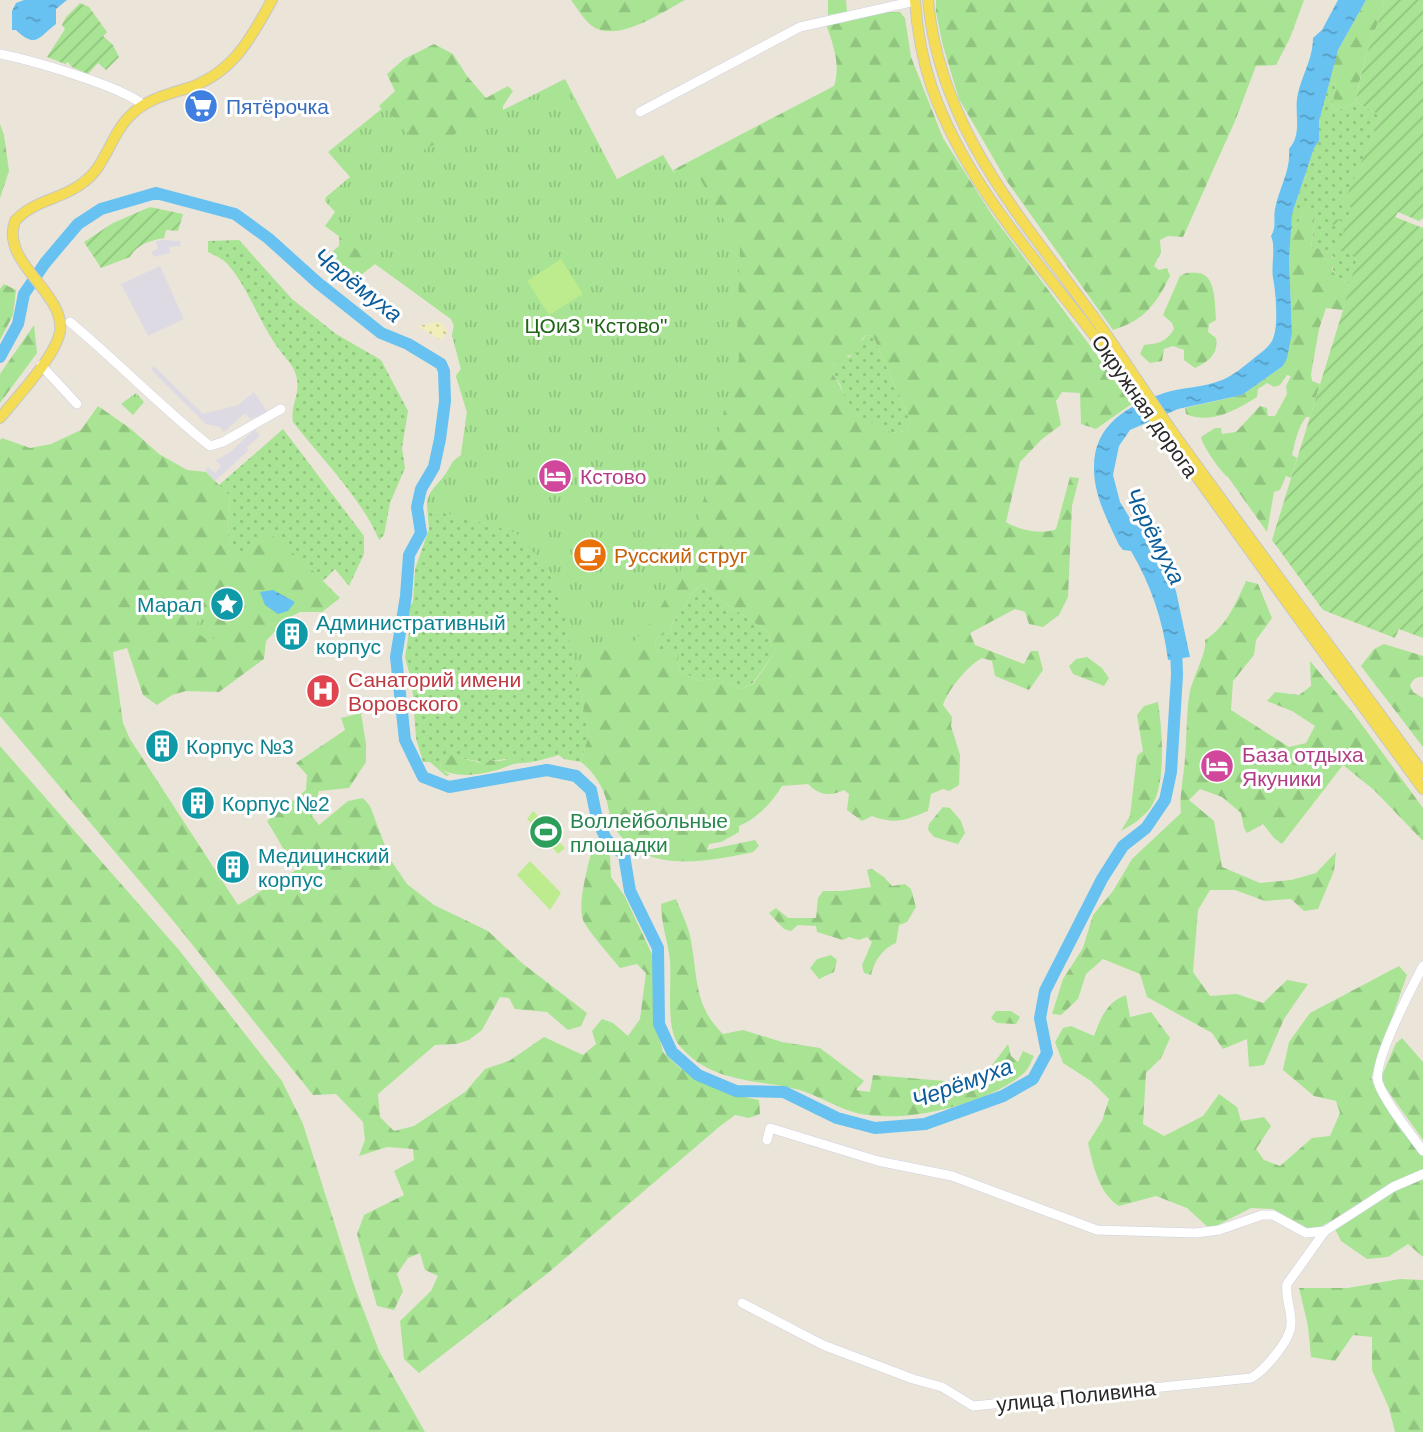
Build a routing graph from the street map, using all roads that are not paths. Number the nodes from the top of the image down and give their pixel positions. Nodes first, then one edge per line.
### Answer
1 (272, 0) edge
2 (915, 0) edge
3 (928, 0) edge
4 (0, 54) edge
5 (143, 105) junction
6 (640, 112) dead end
7 (70, 322) dead end
8 (41, 365) junction
9 (1128, 374) junction
10 (77, 404) dead end
11 (281, 408) dead end
12 (0, 418) edge
13 (1176, 443) junction
14 (1423, 773) edge
15 (1423, 789) edge
16 (1423, 966) edge
17 (766, 1140) dead end
18 (1423, 1151) edge
19 (1423, 1174) edge
20 (1325, 1231) junction
21 (742, 1303) dead end

1 - 5 main road
2 - 6 street
2 - 9 main road, Окружная дорога
3 - 9 main road, Окружная дорога
4 - 5 street
5 - 8 main road
7 - 11 street
8 - 10 street
8 - 12 main road
9 - 13 main road, Окружная дорога
13 - 14 main road, Окружная дорога
13 - 15 main road, Окружная дорога
16 - 18 street
17 - 20 street
19 - 20 street
20 - 21 street, улица Поливина

